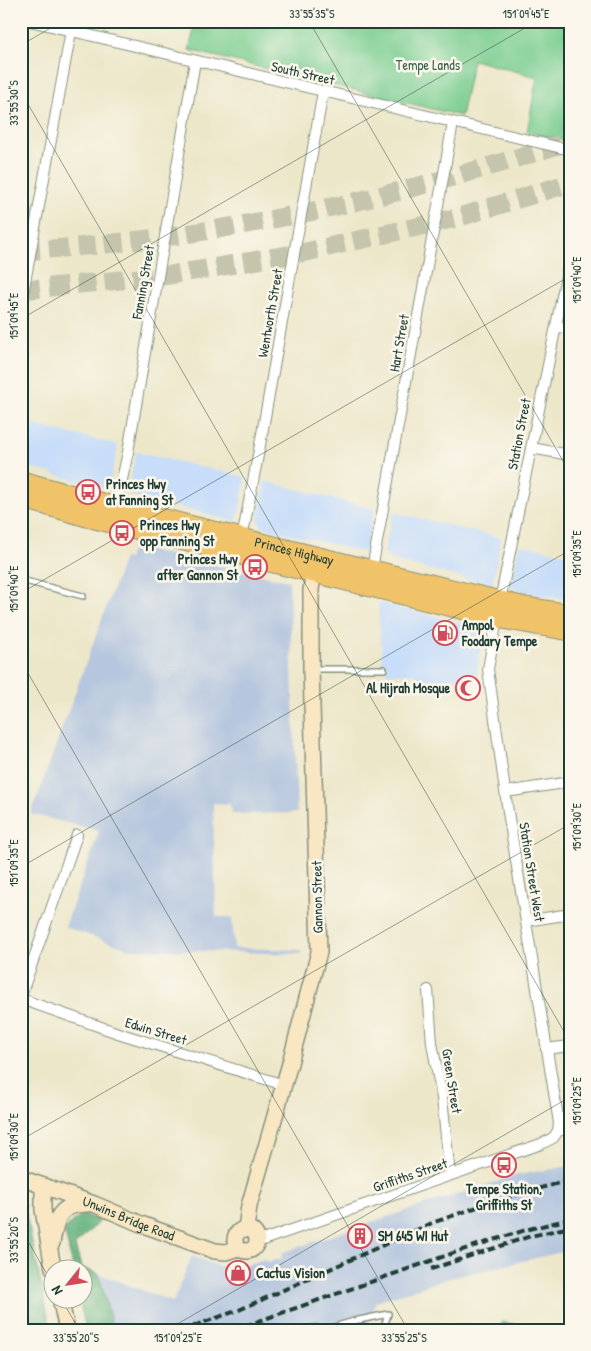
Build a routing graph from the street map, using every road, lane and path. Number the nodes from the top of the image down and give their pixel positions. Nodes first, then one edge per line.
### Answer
1 (30, 21) edge
2 (72, 26) edge
3 (195, 61) junction
4 (323, 92) junction
5 (453, 123) junction
6 (570, 150) edge
7 (570, 257) edge
8 (21, 304) edge
9 (556, 326) junction
10 (570, 329) edge
11 (531, 448) junction
12 (570, 455) edge
13 (21, 481) edge
14 (21, 498) edge
15 (116, 507) junction
16 (242, 538) junction
17 (314, 564) junction
18 (372, 569) junction
19 (21, 580) edge
20 (83, 596) dead end
21 (498, 609) junction
22 (570, 614) edge
23 (570, 631) edge
24 (311, 669) junction
25 (384, 669) dead end
26 (570, 782) edge
27 (506, 792) junction
28 (78, 835) dead end
29 (570, 914) edge
30 (526, 921) junction
31 (428, 990) dead end
32 (21, 995) edge
33 (21, 999) edge
34 (570, 1046) edge
35 (546, 1049) junction
36 (284, 1085) junction
37 (570, 1128) edge
38 (558, 1131) junction
39 (450, 1175) junction
40 (21, 1178) edge
41 (43, 1186) junction
42 (94, 1204) junction
43 (246, 1229) junction
44 (257, 1242) junction
45 (238, 1248) junction
46 (51, 1258) edge
47 (52, 1258) edge
48 (62, 1308) edge
49 (67, 1330) edge
50 (324, 1330) edge
51 (383, 1330) edge

1 - 2 street, South Street
2 - 3 street, South Street
2 - 8 street
3 - 4 street, South Street
3 - 15 street, Fanning Street
4 - 5 street, South Street
4 - 16 street, Wentworth Street
5 - 6 street, South Street
5 - 18 street, Hart Street
7 - 9 street, Station Street
9 - 10 street
9 - 11 street, Station Street
11 - 12 street
11 - 21 street, Station Street
13 - 15 highway, Princes Highway
14 - 17 highway, Princes Highway
15 - 16 highway, Princes Highway
16 - 17 highway, Princes Highway
17 - 18 highway, Princes Highway
17 - 21 highway, Princes Highway
17 - 24 street, Gannon Street
18 - 21 highway, Princes Highway
19 - 20 lane
21 - 22 highway, Princes Highway
21 - 23 highway, Princes Highway
21 - 27 street, Station Street West
24 - 25 lane
24 - 36 street, Gannon Street
26 - 27 street
27 - 30 street, Station Street West
28 - 32 street
29 - 30 street
30 - 35 street, Station Street West
31 - 39 street, Green Street
33 - 36 street, Edwin Street
34 - 35 street
35 - 38 street, Station Street West
36 - 43 street, Gannon Street
37 - 38 street, Griffiths Street
38 - 39 street, Griffiths Street
39 - 44 street, Griffiths Street
40 - 41 street, Unwins Bridge Road
41 - 42 street, Unwins Bridge Road
41 - 46 street
42 - 45 street, Unwins Bridge Road
42 - 47 street
43 - 44 street
43 - 45 street
44 - 45 street
48 - 49 street
50 - 51 lane

